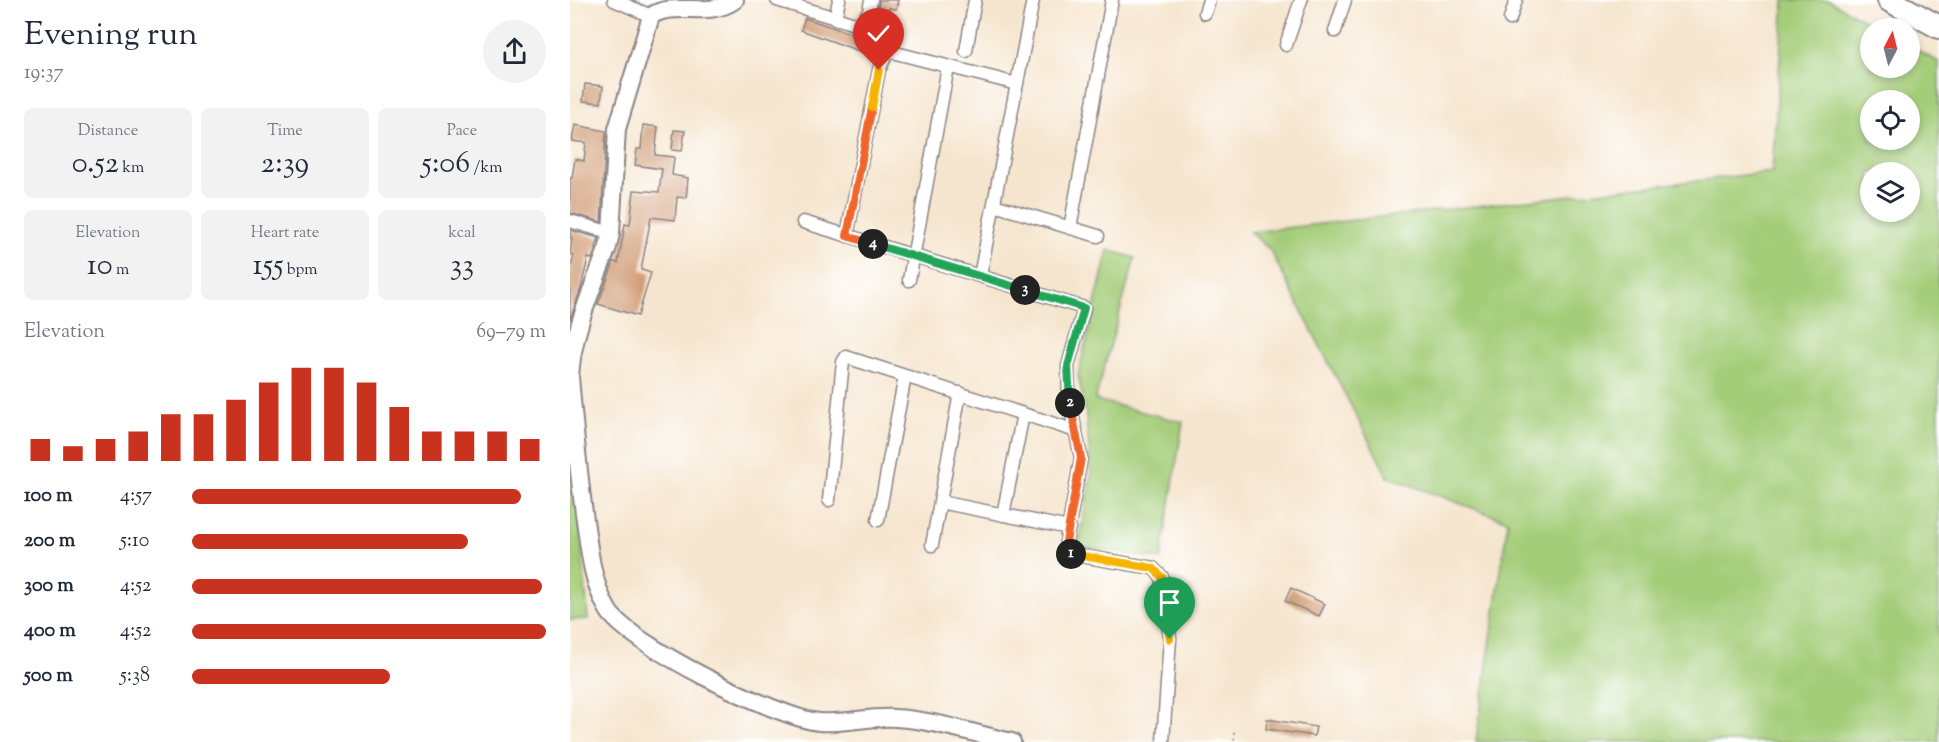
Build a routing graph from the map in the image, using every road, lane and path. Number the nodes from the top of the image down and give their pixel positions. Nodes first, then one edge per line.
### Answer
1 (614, 0) edge
2 (735, 0) edge
3 (777, 0) edge
4 (839, 0) edge
5 (871, 0) edge
6 (975, 0) edge
7 (1034, 0) edge
8 (1112, 0) edge
9 (1209, 0) edge
10 (1301, 0) edge
11 (1345, 0) edge
12 (1516, 0) edge
13 (1889, 0) edge
14 (1205, 13) dead end
15 (651, 16) junction
16 (835, 19) junction
17 (1510, 19) dead end
18 (1939, 27) edge
19 (1335, 31) dead end
20 (1286, 45) dead end
21 (966, 51) dead end
22 (948, 67) junction
23 (1017, 84) junction
24 (994, 205) junction
25 (570, 220) edge
26 (803, 222) dead end
27 (1070, 228) junction
28 (611, 233) junction
29 (847, 236) junction
30 (1098, 236) dead end
31 (913, 256) junction
32 (980, 276) junction
33 (909, 280) dead end
34 (905, 376) junction
35 (570, 377) edge
36 (960, 393) junction
37 (1023, 414) junction
38 (1076, 431) junction
39 (573, 442) edge
40 (829, 500) dead end
41 (940, 502) junction
42 (1003, 515) junction
43 (879, 520) dead end
44 (1069, 528) junction
45 (932, 545) dead end
46 (1234, 732) dead end
47 (1012, 742) edge
48 (1163, 742) edge
49 (1234, 742) edge

1 - 15 street
2 - 15 street
3 - 16 street
4 - 16 street
5 - 16 street
6 - 21 street
7 - 23 street
8 - 27 street
9 - 14 street
10 - 20 street
11 - 19 street
12 - 17 street
13 - 18 highway
15 - 28 street
22 - 23 street
22 - 29 street
22 - 31 street
23 - 24 street
24 - 27 street
24 - 32 street
25 - 28 street
26 - 29 street
27 - 30 street
28 - 35 street
29 - 31 street
31 - 32 street
31 - 33 street
32 - 38 street
34 - 36 street
34 - 40 street
34 - 43 street
35 - 39 street
36 - 37 street
36 - 41 street
37 - 38 street
37 - 42 street
38 - 44 street
39 - 47 street
41 - 42 street
41 - 45 street
42 - 44 street
44 - 48 street
46 - 49 path

